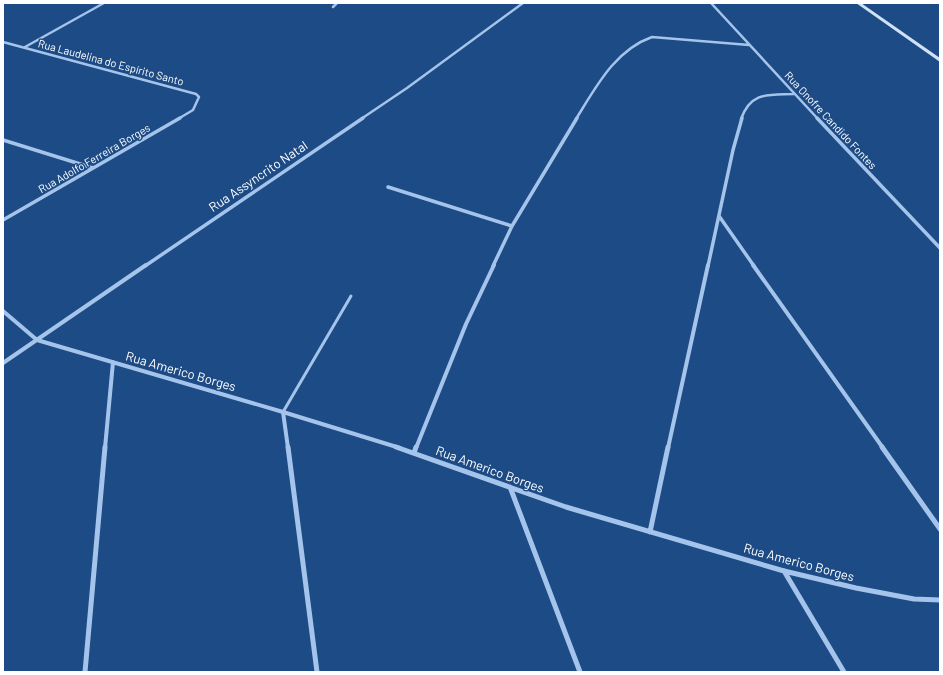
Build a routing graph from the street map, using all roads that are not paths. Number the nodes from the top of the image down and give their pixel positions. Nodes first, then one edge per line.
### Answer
1 (104, 3) edge
2 (338, 3) edge
3 (523, 3) edge
4 (711, 3) edge
5 (858, 3) edge
6 (333, 7) dead end
7 (3, 42) edge
8 (749, 45) junction
9 (25, 48) junction
10 (940, 60) edge
11 (794, 94) junction
12 (193, 110) joint
13 (3, 140) edge
14 (93, 168) junction
15 (388, 187) dead end
16 (719, 216) junction
17 (3, 220) edge
18 (512, 226) junction
19 (940, 248) edge
20 (351, 296) dead end
21 (3, 311) edge
22 (38, 340) junction
23 (113, 362) junction
24 (3, 363) edge
25 (283, 412) junction
26 (414, 453) junction
27 (510, 487) junction
28 (940, 528) edge
29 (650, 532) junction
30 (784, 571) junction
31 (940, 600) edge
32 (85, 672) edge
33 (317, 672) edge
34 (580, 672) edge
35 (844, 672) edge

1 - 9 street
2 - 6 street
3 - 22 street, Rua Assyncrito Natal
4 - 8 street, Rua Onofre Candido Fontes
5 - 10 street
7 - 9 street, Rua Laudelina do Espírito Santo
8 - 11 street, Rua Onofre Candido Fontes
8 - 18 street
9 - 12 street, Rua Laudelina do Espírito Santo
11 - 16 street
11 - 19 street, Rua Onofre Candido Fontes
12 - 14 street, Rua Adolfo Ferreira Borges
13 - 14 street
14 - 17 street, Rua Adolfo Ferreira Borges
15 - 18 street
16 - 28 street
16 - 29 street
18 - 26 street
20 - 25 lane
21 - 22 street
22 - 23 street, Rua Americo Borges
22 - 24 street, Rua Assyncrito Natal
23 - 25 street, Rua Americo Borges
23 - 32 street
25 - 26 street, Rua Americo Borges
25 - 33 street
26 - 27 street, Rua Americo Borges
27 - 29 street, Rua Americo Borges
27 - 34 street
29 - 30 street, Rua Americo Borges
30 - 31 street, Rua Americo Borges
30 - 35 street

